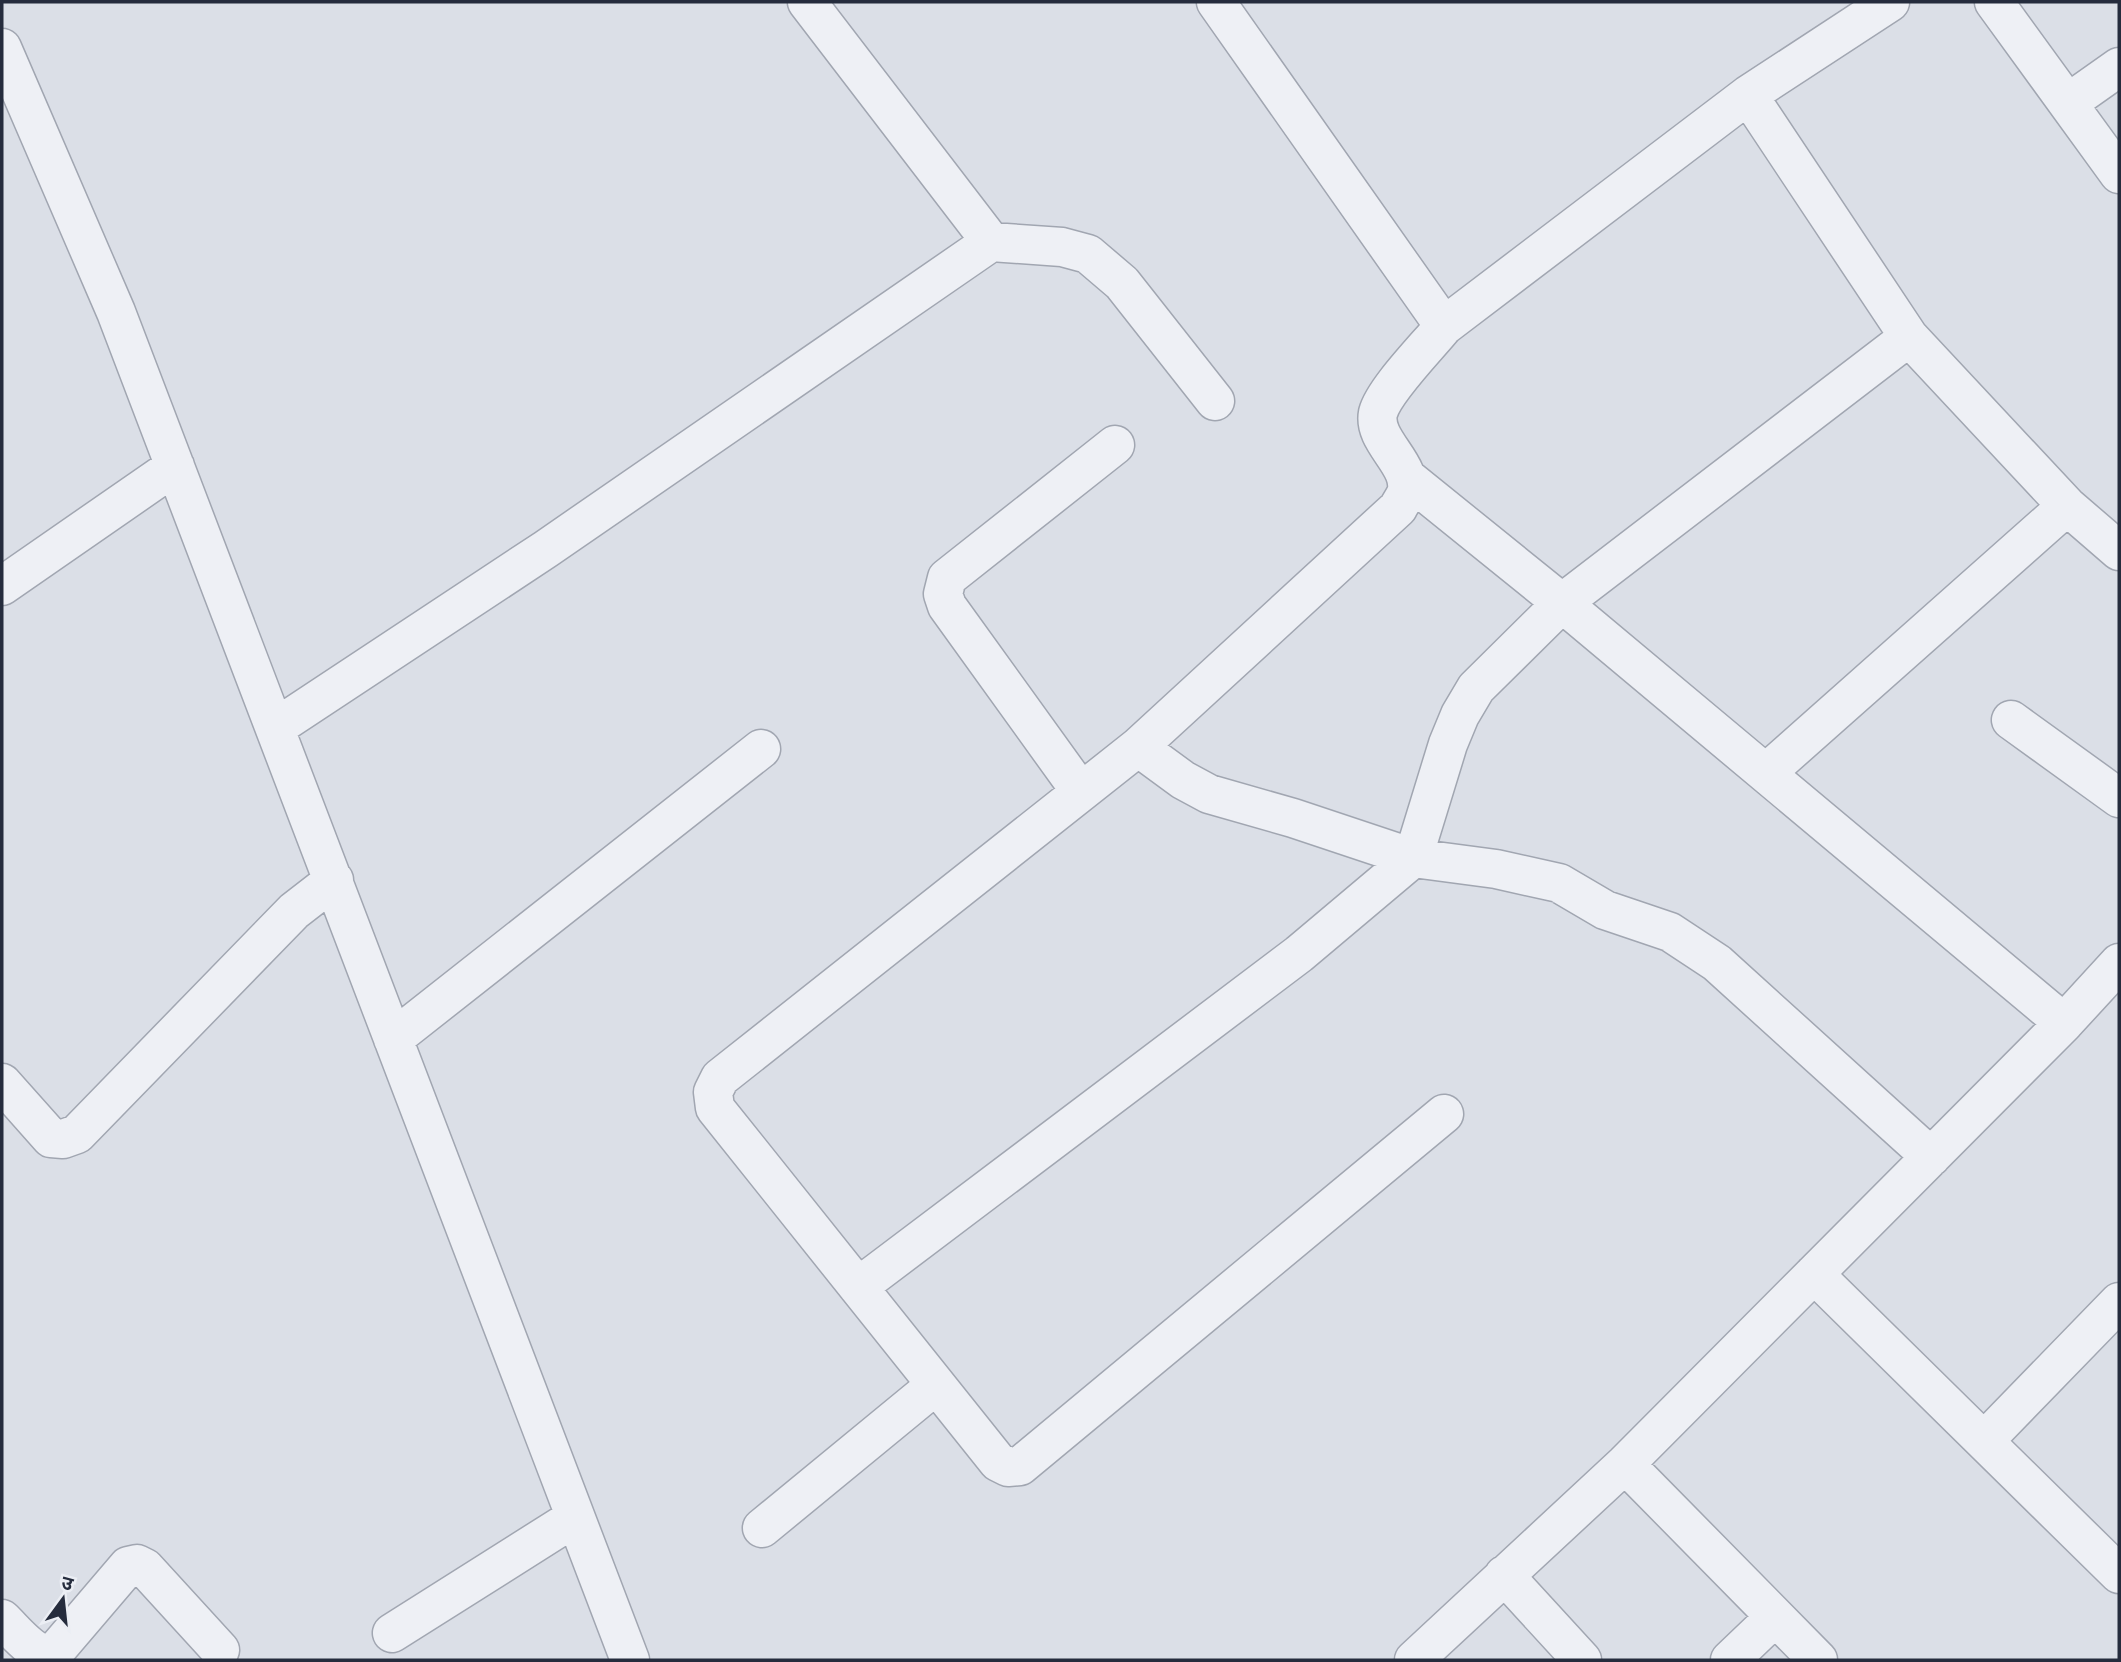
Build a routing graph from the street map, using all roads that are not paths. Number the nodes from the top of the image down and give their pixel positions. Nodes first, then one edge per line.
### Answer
1 (807, 2) edge
2 (1216, 2) edge
3 (1890, 2) edge
4 (1994, 2) edge
5 (2, 48) edge
6 (2119, 67) edge
7 (1748, 95) junction
8 (2068, 103) junction
9 (2119, 174) edge
10 (991, 242) junction
11 (1444, 326) junction
12 (1909, 337) junction
13 (1214, 401) dead end
14 (1115, 445) dead end
15 (175, 466) junction
16 (1406, 477) junction
17 (2067, 506) junction
18 (2119, 551) edge
19 (2, 586) edge
20 (1562, 603) junction
21 (2011, 720) dead end
22 (275, 728) junction
23 (1138, 747) junction
24 (761, 750) dead end
25 (1766, 773) junction
26 (1081, 792) junction
27 (2119, 798) edge
28 (1413, 858) junction
29 (334, 880) junction
30 (2119, 964) edge
31 (2064, 1023) junction
32 (393, 1039) junction
33 (2, 1083) edge
34 (1444, 1114) dead end
35 (1931, 1157) junction
36 (1814, 1274) junction
37 (858, 1287) junction
38 (2119, 1302) edge
39 (936, 1385) junction
40 (1984, 1441) junction
41 (1625, 1464) junction
42 (574, 1518) junction
43 (762, 1528) dead end
44 (2119, 1574) edge
45 (1504, 1575) junction
46 (1775, 1617) junction
47 (2, 1619) edge
48 (392, 1633) dead end
49 (220, 1650) dead end
50 (630, 1660) edge
51 (1414, 1660) edge
52 (1582, 1660) edge
53 (1730, 1660) edge
54 (1818, 1660) edge

1 - 10 street
2 - 11 street
3 - 7 street
4 - 8 street
5 - 15 street
6 - 8 street
7 - 11 street
7 - 12 street
8 - 9 street
10 - 13 street
10 - 22 street
11 - 16 street
12 - 17 street
12 - 20 street
14 - 26 street
15 - 19 street
15 - 22 street
16 - 20 street
16 - 23 street
17 - 18 street
17 - 25 street
20 - 25 street
20 - 28 street
21 - 27 street
22 - 29 street
23 - 26 street
23 - 28 street
24 - 32 street
25 - 31 street
26 - 37 street
28 - 35 street
28 - 37 street
29 - 32 street
29 - 33 street
30 - 31 street
31 - 35 street
32 - 42 street
34 - 39 street
35 - 36 street
36 - 40 street
36 - 41 street
37 - 39 street
38 - 40 street
39 - 43 street
40 - 44 street
41 - 45 street
41 - 46 street
42 - 48 street
42 - 50 street
45 - 51 street
45 - 52 street
46 - 53 street
46 - 54 street
47 - 49 street

